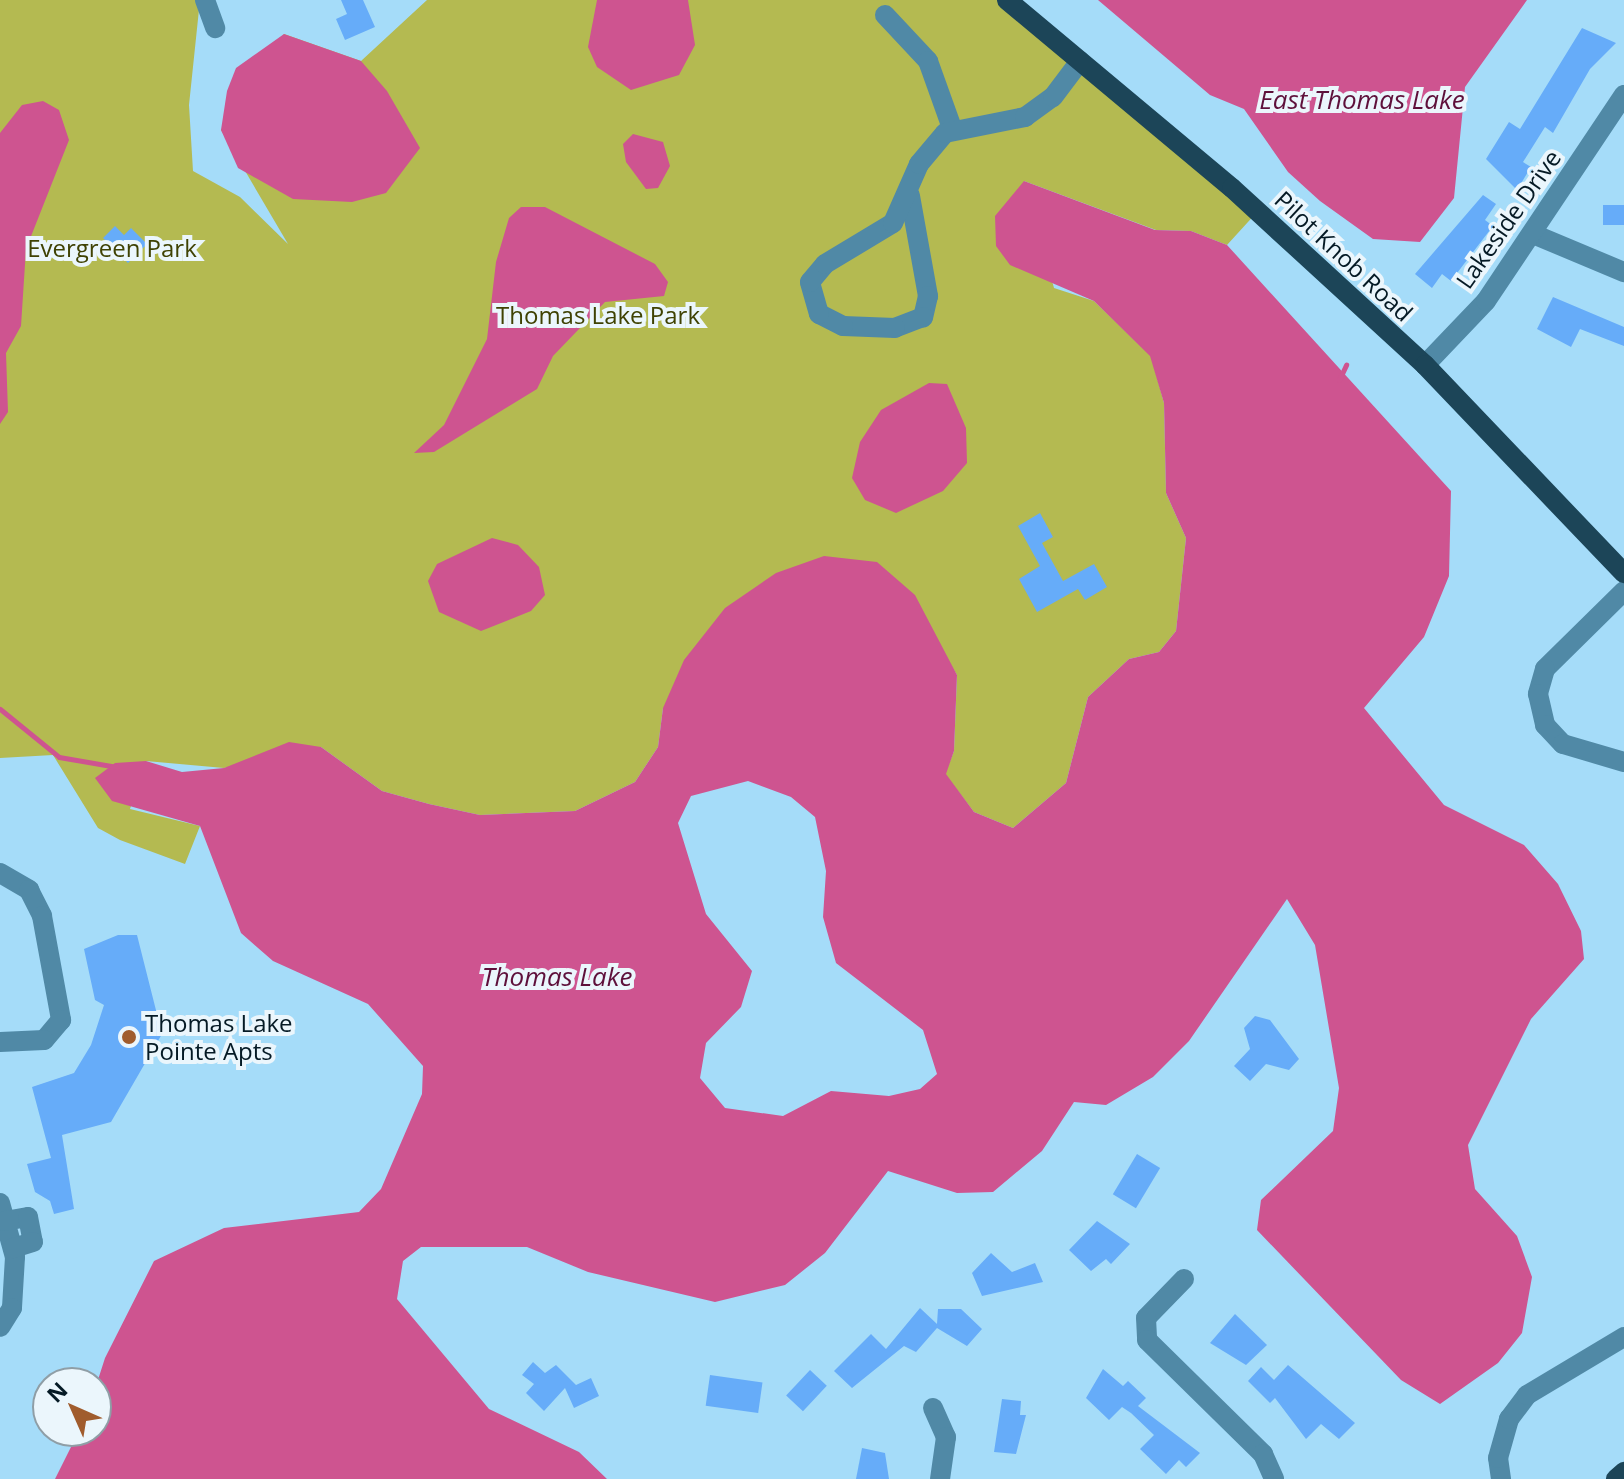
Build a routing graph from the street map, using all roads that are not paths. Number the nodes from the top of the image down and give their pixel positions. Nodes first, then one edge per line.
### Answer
1 (205, 0) edge
2 (1007, 0) edge
3 (885, 15) dead end
4 (215, 28) dead end
5 (1080, 61) junction
6 (1624, 95) edge
7 (953, 131) junction
8 (910, 196) junction
9 (1533, 234) junction
10 (1624, 272) edge
11 (1425, 365) junction
12 (1624, 573) edge
13 (1624, 591) edge
14 (1624, 762) edge
15 (0, 873) edge
16 (0, 1042) edge
17 (3, 1212) edge
18 (1184, 1279) dead end
19 (0, 1327) edge
20 (1624, 1337) edge
21 (933, 1408) dead end
22 (1624, 1472) edge
23 (940, 1479) edge
24 (1274, 1479) edge
25 (1501, 1479) edge
26 (1616, 1479) edge

1 - 4 street
2 - 5 main road, Pilot Knob Road
3 - 7 street
5 - 7 street
5 - 11 main road, Pilot Knob Road
6 - 9 street, Lakeside Drive
7 - 8 street
8 - 8 street
9 - 10 street
9 - 11 street, Lakeside Drive
11 - 12 main road, Pilot Knob Road
13 - 14 street
15 - 16 street
17 - 19 street
18 - 24 street
20 - 25 street
21 - 23 street
22 - 26 main road

